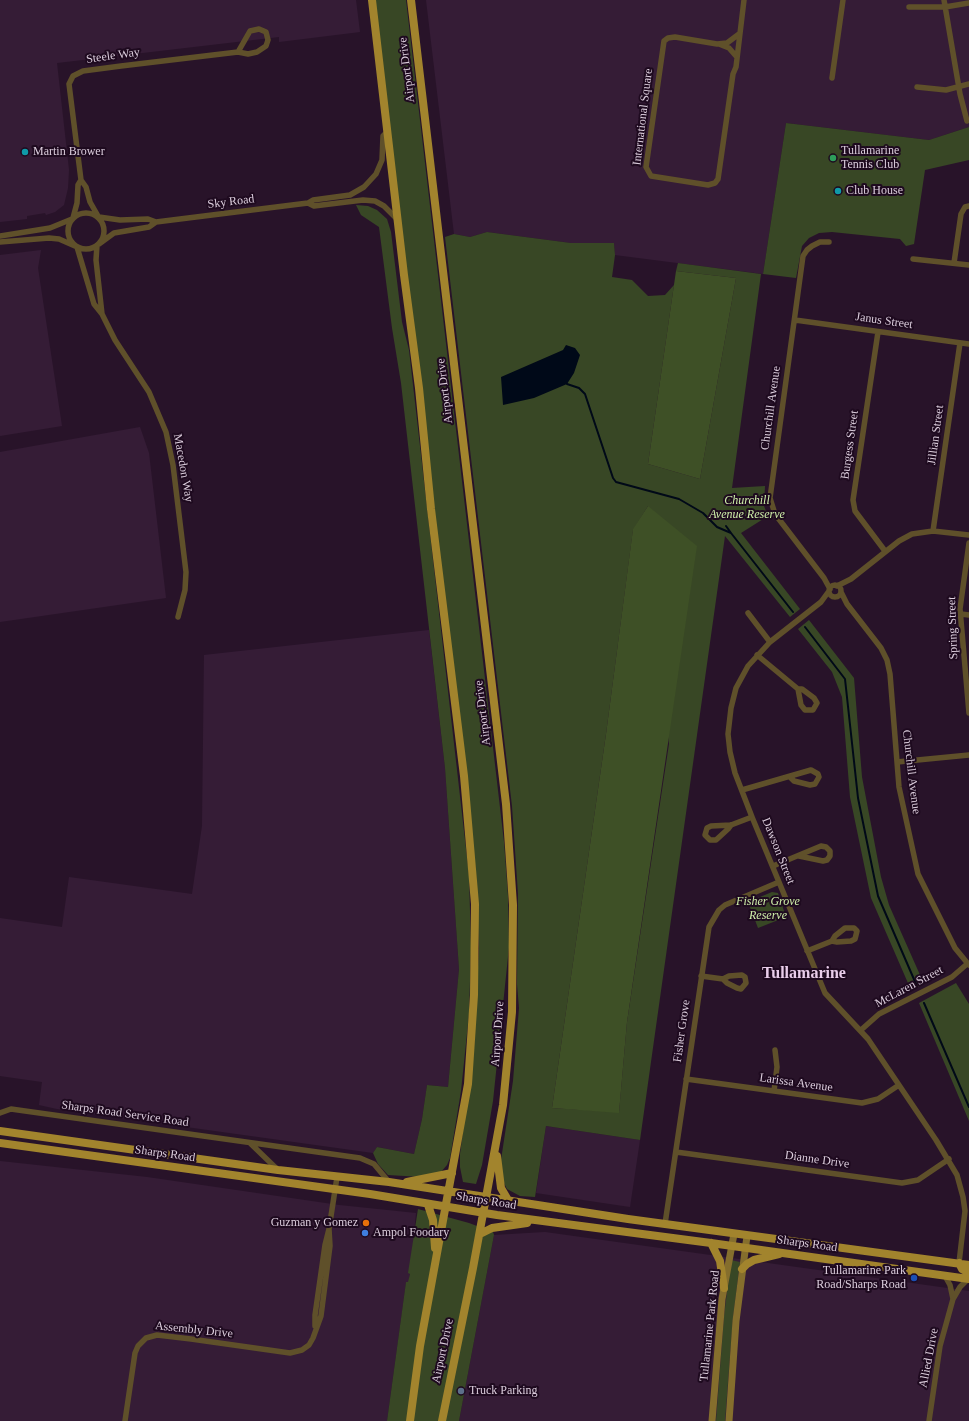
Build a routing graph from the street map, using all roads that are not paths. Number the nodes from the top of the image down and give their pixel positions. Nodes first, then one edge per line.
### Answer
1 (372, 0) edge
2 (411, 0) edge
3 (744, 0) edge
4 (843, 0) edge
5 (944, 0) edge
6 (969, 3) edge
7 (909, 7) dead end
8 (945, 7) junction
9 (739, 34) junction
10 (717, 44) junction
11 (238, 52) junction
12 (736, 56) junction
13 (832, 78) dead end
14 (969, 84) edge
15 (917, 87) dead end
16 (960, 87) junction
17 (967, 121) dead end
18 (388, 132) junction
19 (81, 180) junction
20 (308, 203) junction
21 (969, 206) edge
22 (98, 216) junction
23 (72, 218) junction
24 (398, 220) junction
25 (156, 222) junction
26 (0, 236) edge
27 (0, 242) edge
28 (829, 242) dead end
29 (98, 245) junction
30 (76, 246) junction
31 (913, 259) dead end
32 (954, 263) junction
33 (969, 265) edge
34 (102, 314) junction
35 (795, 320) junction
36 (878, 332) junction
37 (960, 343) junction
38 (969, 344) edge
39 (933, 531) junction
40 (969, 535) edge
41 (969, 543) edge
42 (886, 551) junction
43 (835, 591) junction
44 (748, 613) dead end
45 (960, 614) junction
46 (969, 615) edge
47 (178, 617) dead end
48 (770, 642) junction
49 (757, 655) junction
50 (798, 689) dead end
51 (969, 713) edge
52 (969, 755) edge
53 (897, 762) junction
54 (790, 777) junction
55 (742, 790) junction
56 (752, 817) junction
57 (731, 825) dead end
58 (799, 856) junction
59 (773, 866) junction
60 (779, 882) junction
61 (832, 941) dead end
62 (807, 951) junction
63 (968, 965) edge
64 (701, 976) junction
65 (723, 979) dead end
66 (861, 1030) junction
67 (775, 1050) dead end
68 (686, 1079) junction
69 (899, 1085) junction
70 (774, 1091) junction
71 (0, 1113) edge
72 (0, 1131) edge
73 (248, 1142) junction
74 (0, 1143) edge
75 (495, 1148) junction
76 (676, 1152) junction
77 (949, 1159) junction
78 (278, 1170) junction
79 (452, 1173) junction
80 (337, 1177) junction
81 (389, 1182) junction
82 (398, 1184) junction
83 (335, 1190) junction
84 (449, 1191) junction
85 (487, 1197) junction
86 (508, 1200) junction
87 (428, 1205) junction
88 (446, 1207) junction
89 (484, 1213) junction
90 (539, 1221) junction
91 (665, 1224) junction
92 (480, 1234) junction
93 (734, 1234) junction
94 (747, 1236) junction
95 (711, 1243) junction
96 (731, 1246) junction
97 (745, 1248) junction
98 (784, 1253) junction
99 (435, 1260) junction
100 (959, 1264) junction
101 (969, 1265) edge
102 (742, 1269) junction
103 (945, 1276) junction
104 (969, 1277) edge
105 (724, 1288) junction
106 (953, 1299) junction
107 (125, 1421) edge
108 (410, 1421) edge
109 (442, 1421) edge
110 (712, 1421) edge
111 (729, 1421) edge
112 (929, 1421) edge

1 - 18 main road, Airport Drive
2 - 75 main road, Airport Drive
3 - 9 street, International Square
4 - 13 street
5 - 8 street
6 - 8 street
7 - 8 street
8 - 16 street
9 - 10 street
9 - 12 street, International Square
10 - 12 street, International Square
10 - 12 street, International Square
11 - 11 street, Steele Way
11 - 19 street, Steele Way
14 - 16 street
15 - 16 street
16 - 17 street
18 - 20 street, Sky Road
18 - 24 main road, Airport Drive
19 - 22 street, Steele Way
19 - 23 street, Steele Way
20 - 24 street, Sky Road
20 - 25 street, Sky Road
21 - 32 street
22 - 23 street
22 - 25 street, Sky Road
22 - 29 street
23 - 26 street
23 - 30 street
24 - 79 main road, Airport Drive
25 - 29 street, Sky Road
27 - 30 street
28 - 35 street, Churchill Avenue
29 - 30 street
29 - 34 street, Macedon Way
30 - 34 street, Macedon Way
31 - 32 street
32 - 33 street
34 - 47 street, Macedon Way
35 - 36 street, Janus Street
35 - 43 street, Churchill Avenue
36 - 37 street, Janus Street
36 - 42 street, Burgess Street
37 - 38 street, Janus Street
37 - 39 street, Jillian Street
39 - 40 street, Dawson Street
39 - 42 street, Dawson Street
41 - 45 street, Spring Street
42 - 43 street, Dawson Street
43 - 48 street, Dawson Street
43 - 53 street, Churchill Avenue
44 - 48 street
45 - 46 street
45 - 51 street, Spring Street
48 - 49 street, Dawson Street
49 - 50 street
49 - 55 street, Dawson Street
52 - 53 street
53 - 63 street, Churchill Avenue
54 - 54 street
54 - 55 street
55 - 56 street, Dawson Street
56 - 57 street
56 - 59 street, Dawson Street
58 - 58 street
58 - 59 street
59 - 60 street, Dawson Street
60 - 62 street, Dawson Street
60 - 64 street, Fisher Grove
61 - 62 street
62 - 66 street, Dawson Street
63 - 66 street, McLaren Street
64 - 65 street
64 - 68 street, Fisher Grove
66 - 69 street, Dawson Street
67 - 70 street
68 - 70 street, Larissa Avenue
68 - 76 street, Fisher Grove
69 - 70 street, Larissa Avenue
69 - 77 street, Dawson Street
71 - 73 street, Sharps Road Service Road
72 - 78 main road, Sharps Road
73 - 78 street
73 - 81 street, Sharps Road Service Road
74 - 83 main road, Sharps Road
75 - 85 main road, Airport Drive
75 - 86 main road
76 - 77 street, Dianne Drive
76 - 91 street, Fisher Grove
77 - 100 street, Dawson Street
78 - 80 main road, Sharps Road
79 - 82 main road
79 - 84 main road, Airport Drive
80 - 81 main road, Sharps Road
80 - 83 street, Assembly Drive
81 - 82 main road, Sharps Road
82 - 84 main road, Sharps Road
83 - 87 main road, Sharps Road
83 - 107 street, Assembly Drive
84 - 85 main road, Sharps Road
84 - 88 main road, Airport Drive
85 - 86 main road, Sharps Road
85 - 89 main road, Airport Drive
86 - 91 main road, Sharps Road
87 - 88 main road, Sharps Road
87 - 99 main road
88 - 89 main road, Sharps Road
88 - 99 main road, Airport Drive
89 - 90 main road, Sharps Road
89 - 92 main road, Airport Drive
90 - 92 main road
90 - 95 main road, Sharps Road
91 - 93 main road, Sharps Road
92 - 109 main road, Airport Drive
93 - 94 main road, Sharps Road
93 - 96 street, Tullamarine Park Road
94 - 97 street, Tullamarine Park Road
94 - 100 main road, Sharps Road
95 - 96 main road, Sharps Road
95 - 105 main road
96 - 97 main road, Sharps Road
96 - 105 street, Tullamarine Park Road
97 - 98 main road, Sharps Road
97 - 102 street, Tullamarine Park Road
98 - 102 main road
98 - 103 main road, Sharps Road
99 - 108 main road, Airport Drive
100 - 101 main road, Sharps Road
100 - 104 main road
102 - 111 street, Tullamarine Park Road
103 - 104 main road, Sharps Road
103 - 106 street
104 - 106 street, Allied Drive
105 - 110 street, Tullamarine Park Road
106 - 112 street, Allied Drive

